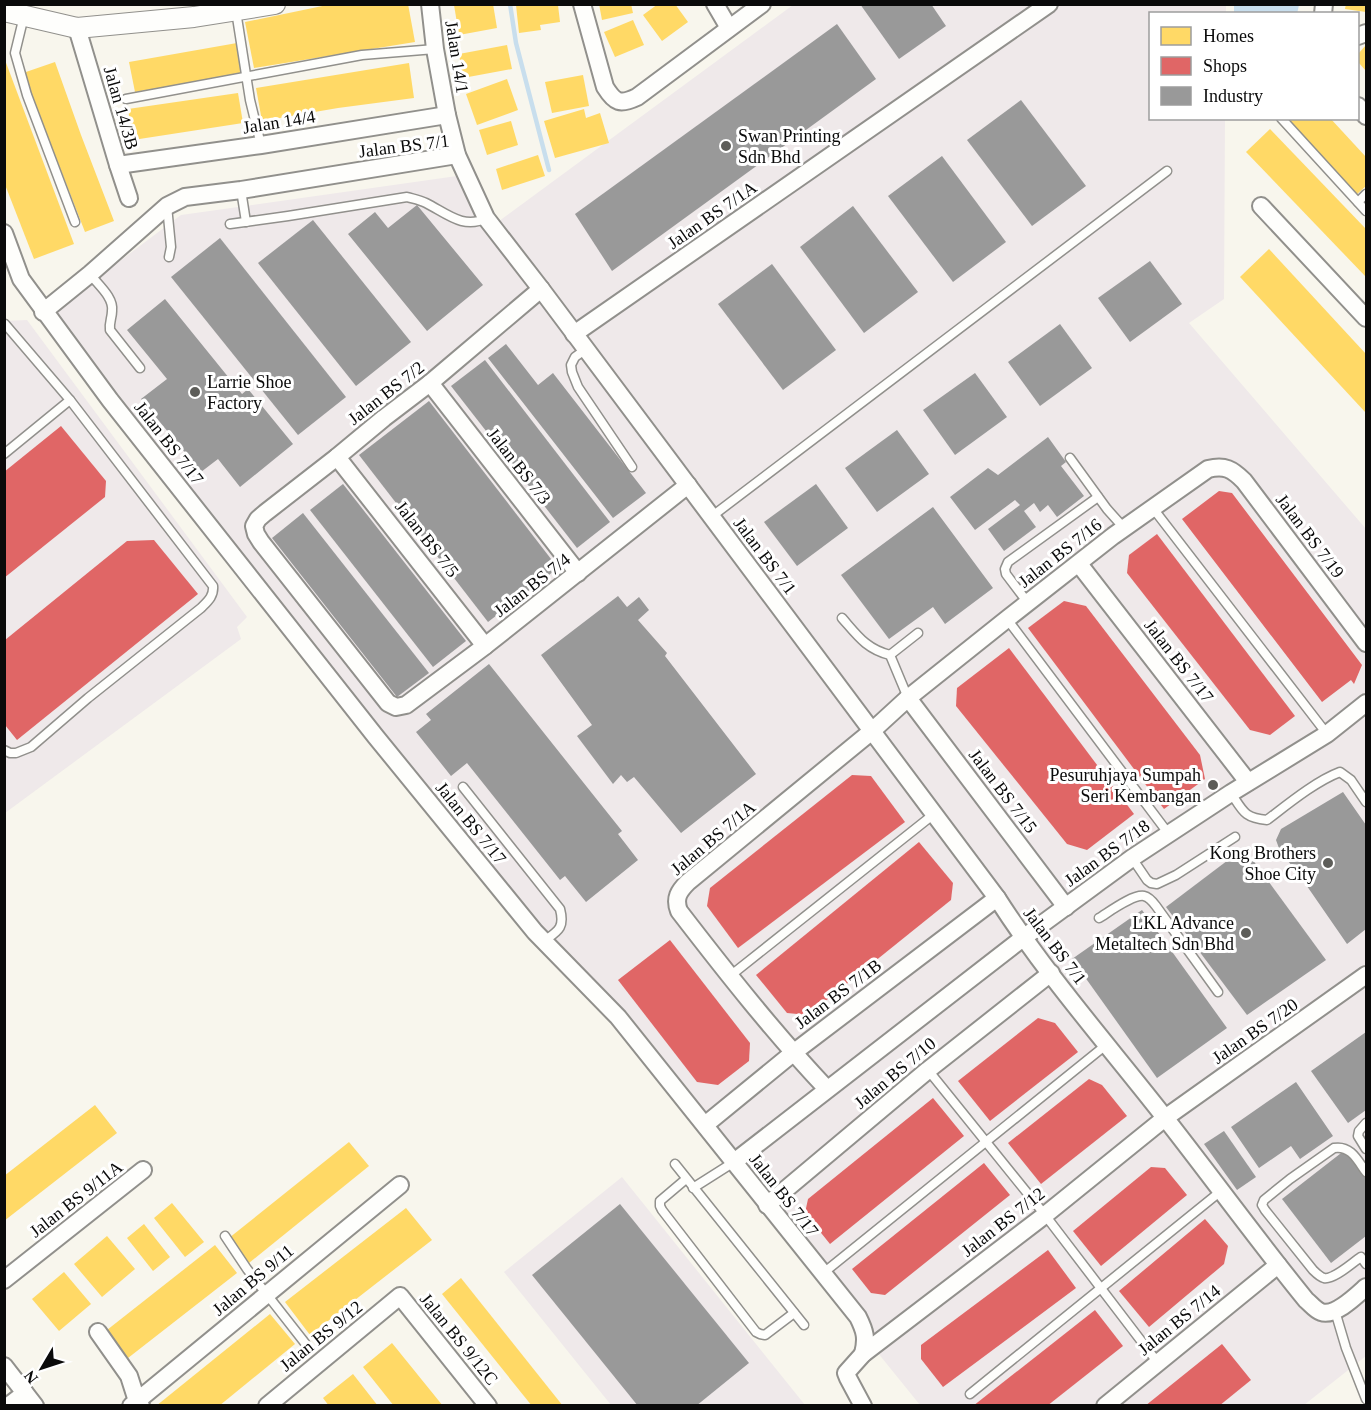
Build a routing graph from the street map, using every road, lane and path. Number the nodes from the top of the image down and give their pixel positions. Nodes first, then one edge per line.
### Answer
1 (275, 4) edge
2 (430, 4) edge
3 (582, 4) edge
4 (715, 4) edge
5 (762, 4) edge
6 (1049, 4) edge
7 (4, 11) edge
8 (236, 11) junction
9 (24, 16) junction
10 (77, 28) junction
11 (729, 28) junction
12 (435, 49) junction
13 (247, 78) junction
14 (126, 99) dead end
15 (447, 115) junction
16 (1283, 120) edge
17 (261, 145) junction
18 (458, 155) junction
19 (118, 165) junction
20 (1167, 171) dead end
21 (241, 190) junction
22 (1366, 194) edge
23 (129, 198) dead end
24 (1358, 202) junction
25 (167, 206) junction
26 (1261, 206) dead end
27 (1366, 211) edge
28 (486, 218) junction
29 (75, 222) dead end
30 (246, 222) junction
31 (230, 224) dead end
32 (4, 233) edge
33 (169, 256) dead end
34 (90, 274) junction
35 (541, 290) junction
36 (44, 312) junction
37 (1366, 318) edge
38 (5, 324) edge
39 (574, 334) junction
40 (586, 349) junction
41 (140, 368) dead end
42 (430, 383) junction
43 (70, 400) junction
44 (4, 454) edge
45 (337, 457) junction
46 (1070, 458) dead end
47 (632, 467) dead end
48 (1244, 481) joint
49 (688, 485) junction
50 (1098, 497) junction
51 (1152, 507) junction
52 (711, 517) junction
53 (1124, 528) junction
54 (1079, 564) junction
55 (578, 573) junction
56 (1028, 603) junction
57 (842, 618) dead end
58 (1007, 619) junction
59 (918, 633) dead end
60 (1366, 643) edge
61 (485, 646) junction
62 (890, 655) junction
63 (908, 698) junction
64 (1366, 703) edge
65 (396, 707) joint
66 (872, 731) junction
67 (1327, 734) junction
68 (4, 750) edge
69 (1248, 782) junction
70 (463, 787) dead end
71 (1231, 793) junction
72 (1366, 802) edge
73 (934, 814) junction
74 (1168, 833) junction
75 (1235, 837) dead end
76 (1132, 858) junction
77 (1151, 883) junction
78 (1144, 896) junction
79 (997, 898) junction
80 (1066, 907) junction
81 (1099, 918) dead end
82 (1023, 938) junction
83 (543, 941) junction
84 (1051, 973) junction
85 (1366, 975) edge
86 (730, 976) junction
87 (1218, 992) dead end
88 (1106, 1045) junction
89 (793, 1053) junction
90 (928, 1070) junction
91 (827, 1089) junction
92 (1165, 1118) junction
93 (1366, 1123) edge
94 (705, 1125) junction
95 (987, 1141) junction
96 (1366, 1149) edge
97 (734, 1162) junction
98 (675, 1164) dead end
99 (143, 1170) dead end
100 (1366, 1172) edge
101 (686, 1179) junction
102 (400, 1185) dead end
103 (693, 1188) junction
104 (1221, 1191) junction
105 (767, 1205) junction
106 (1045, 1215) junction
107 (225, 1236) dead end
108 (1365, 1258) edge
109 (1278, 1266) junction
110 (822, 1274) junction
111 (4, 1280) edge
112 (1366, 1287) edge
113 (1101, 1290) junction
114 (267, 1294) junction
115 (400, 1296) joint
116 (1340, 1307) junction
117 (794, 1313) junction
118 (804, 1325) dead end
119 (98, 1332) dead end
120 (305, 1343) dead end
121 (863, 1354) junction
122 (1158, 1363) junction
123 (4, 1366) edge
124 (1358, 1377) junction
125 (1366, 1380) edge
126 (970, 1394) dead end
127 (30, 1399) edge
128 (1366, 1399) edge
129 (278, 1402) edge
130 (137, 1404) edge
131 (860, 1404) edge
132 (8, 1406) edge
133 (488, 1406) edge
134 (1105, 1406) edge

1 - 8 street
2 - 12 street, Jalan 14/1
3 - 11 street
4 - 11 street
5 - 11 street
6 - 39 street, Jalan BS 7/1A
7 - 9 street
8 - 10 street
8 - 13 lane
9 - 10 street
9 - 29 lane
10 - 19 street, Jalan 14/3B
12 - 13 lane
12 - 15 street, Jalan 14/1
13 - 14 lane
13 - 17 lane
15 - 17 street, Jalan 14/4
15 - 18 street, Jalan 14/1
16 - 24 lane
17 - 19 street, Jalan 14/4
18 - 21 street, Jalan BS 7/1
18 - 28 street, Jalan BS 7/1
19 - 23 street, Jalan 14/3B
20 - 52 lane
21 - 25 street, Jalan BS 7/1
21 - 30 lane
22 - 24 lane
24 - 27 lane
25 - 33 lane
25 - 34 street, Jalan BS 7/1
26 - 37 street
28 - 30 lane
28 - 35 street, Jalan BS 7/1
30 - 31 lane
32 - 36 street, Jalan BS 7/17
34 - 36 street, Jalan BS 7/1
34 - 41 lane
35 - 39 street, Jalan BS 7/1
35 - 42 street, Jalan BS 7/2
36 - 83 street, Jalan BS 7/17
38 - 43 lane
39 - 40 street, Jalan BS 7/1
40 - 47 lane
40 - 49 street, Jalan BS 7/1
42 - 45 street, Jalan BS 7/2
42 - 55 street, Jalan BS 7/3
43 - 44 lane
43 - 68 lane
45 - 61 street, Jalan BS 7/5
45 - 65 street, Jalan BS 7/2
46 - 50 lane
48 - 51 street, Jalan BS 7/16
48 - 60 street, Jalan BS 7/19
49 - 52 street, Jalan BS 7/1
49 - 55 street, Jalan BS 7/4
50 - 53 lane
50 - 56 lane
51 - 53 street, Jalan BS 7/16
51 - 67 lane
52 - 66 street, Jalan BS 7/1
53 - 54 street, Jalan BS 7/16
54 - 56 street, Jalan BS 7/16
54 - 69 street, Jalan BS 7/17
55 - 61 street, Jalan BS 7/4
56 - 58 street, Jalan BS 7/16
57 - 62 lane
58 - 63 street, Jalan BS 7/16
58 - 74 lane
59 - 62 lane
61 - 65 street, Jalan BS 7/4
62 - 63 lane
63 - 66 street, Jalan BS 7/16
63 - 80 street, Jalan BS 7/15
64 - 67 street, Jalan BS 7/18
66 - 73 street, Jalan BS 7/1
66 - 86 street, Jalan BS 7/1A
67 - 69 street, Jalan BS 7/18
69 - 71 street, Jalan BS 7/18
70 - 83 lane
71 - 72 lane
71 - 74 street, Jalan BS 7/18
73 - 79 street, Jalan BS 7/1
73 - 86 lane
74 - 76 street, Jalan BS 7/18
75 - 77 lane
76 - 77 lane
76 - 80 street, Jalan BS 7/18
77 - 78 lane
78 - 81 lane
78 - 87 lane
79 - 82 street, Jalan BS 7/1
79 - 89 street, Jalan BS 7/1B
80 - 82 street, Jalan BS 7/18
82 - 84 street, Jalan BS 7/1
82 - 91 street
83 - 94 street, Jalan BS 7/17
84 - 88 street, Jalan BS 7/1
84 - 90 street, Jalan BS 7/10
85 - 92 street, Jalan BS 7/20
86 - 89 street, Jalan BS 7/1A
88 - 92 street, Jalan BS 7/1
88 - 95 lane
89 - 91 street, Jalan BS 7/1A
89 - 94 street, Jalan BS 7/1B
90 - 95 lane
90 - 105 street, Jalan BS 7/10
91 - 97 street
92 - 104 street, Jalan BS 7/1
92 - 106 street, Jalan BS 7/12
93 - 96 lane
94 - 97 street, Jalan BS 7/17
95 - 106 lane
95 - 110 lane
97 - 103 lane
97 - 105 street, Jalan BS 7/17
98 - 101 lane
99 - 111 street, Jalan BS 9/11A
100 - 108 lane
101 - 103 lane
101 - 117 lane
102 - 114 street, Jalan BS 9/11
103 - 117 lane
104 - 109 street, Jalan BS 7/1
104 - 113 lane
105 - 110 street, Jalan BS 7/17
106 - 113 lane
106 - 121 street, Jalan BS 7/12
107 - 114 lane
109 - 116 street, Jalan BS 7/1
109 - 122 street, Jalan BS 7/14
110 - 121 street, Jalan BS 7/17
112 - 116 street
113 - 122 lane
113 - 126 lane
114 - 120 lane
114 - 130 street, Jalan BS 9/11
115 - 129 street, Jalan BS 9/12
115 - 133 street, Jalan BS 9/12C
116 - 124 lane
117 - 118 lane
119 - 130 street
121 - 131 street, Jalan BS 7/12
122 - 134 street, Jalan BS 7/14
123 - 127 street
124 - 125 lane
124 - 128 lane
127 - 132 street

